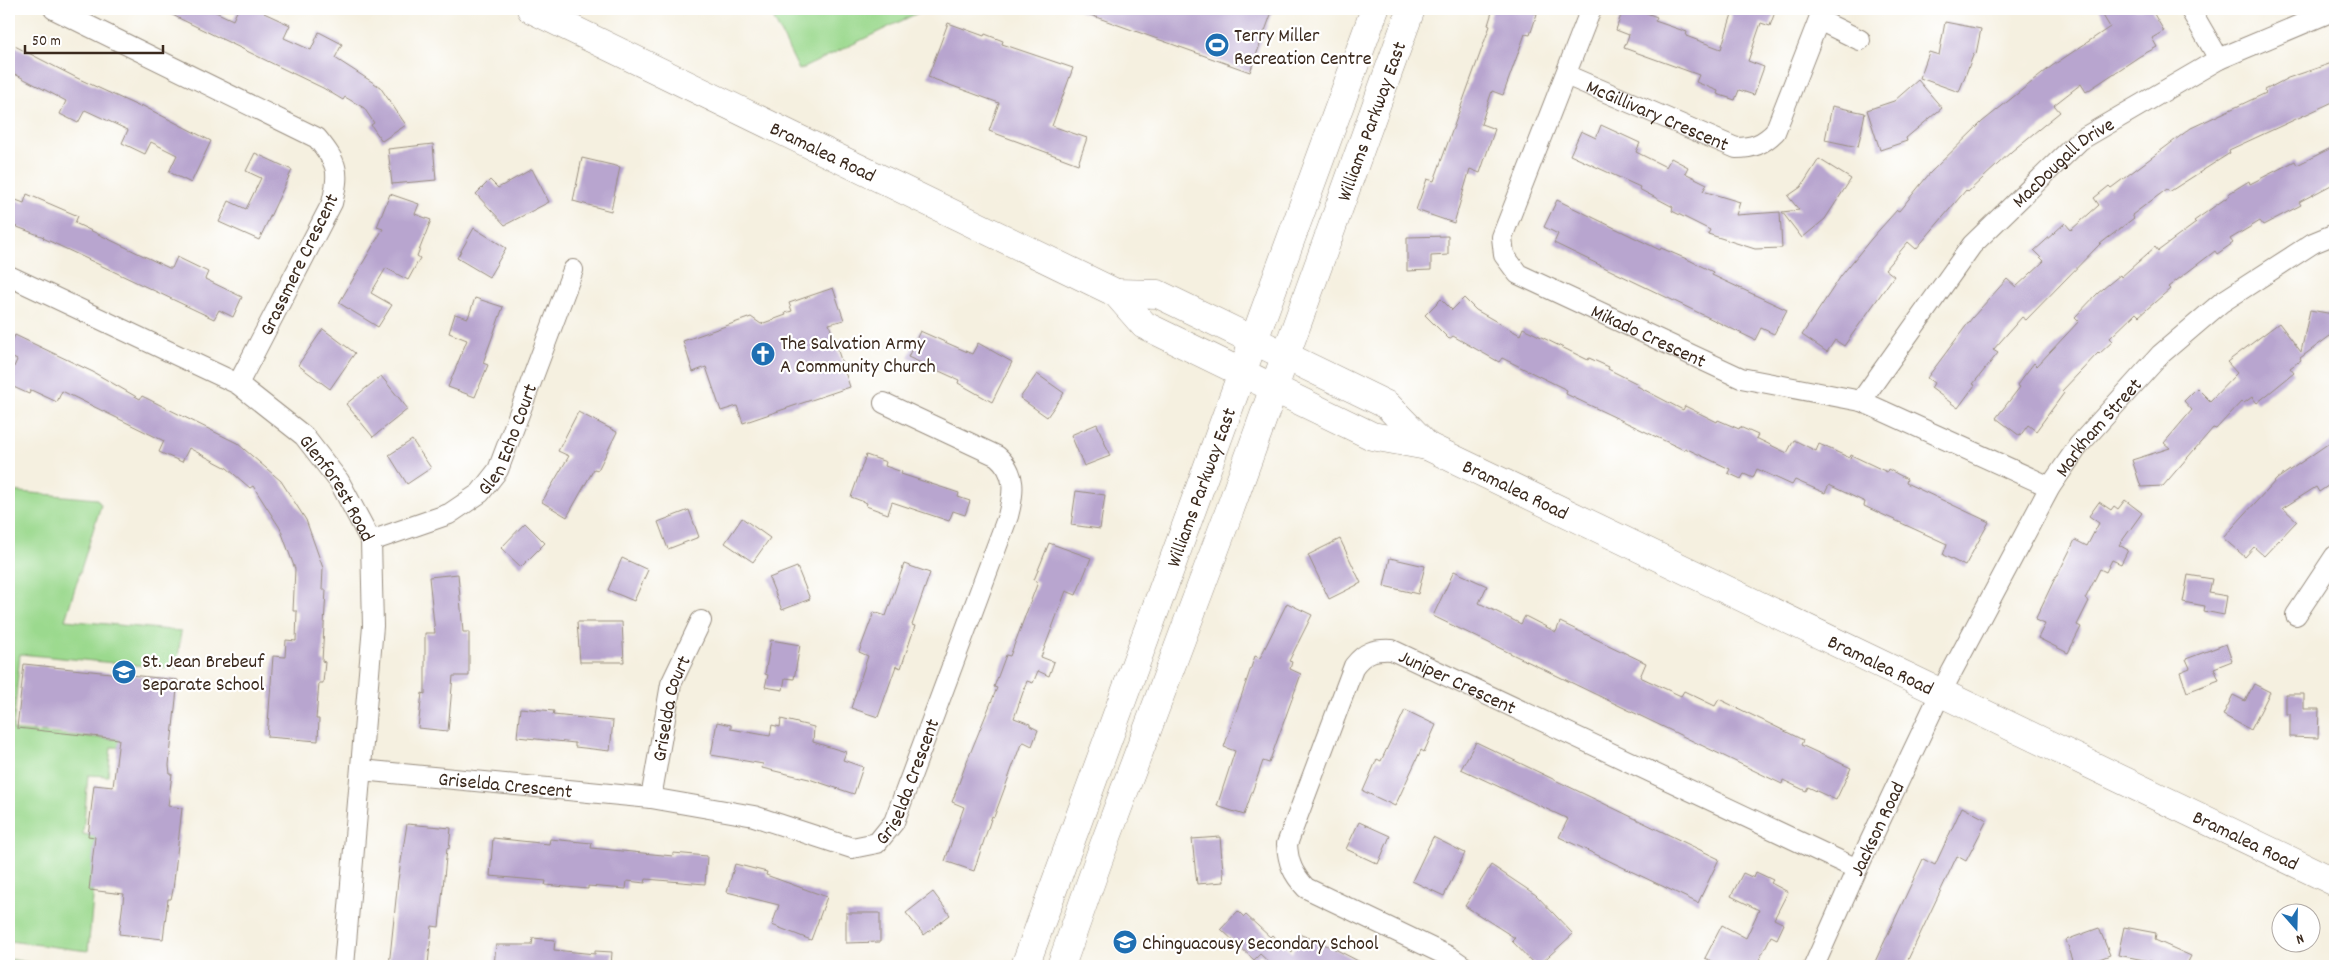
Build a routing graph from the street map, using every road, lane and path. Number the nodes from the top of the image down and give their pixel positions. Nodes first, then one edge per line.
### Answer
1 (54, 9) edge
2 (531, 9) edge
3 (1375, 9) edge
4 (1410, 9) edge
5 (1590, 9) edge
6 (2190, 9) edge
7 (2335, 10) edge
8 (1821, 15) edge
9 (1860, 40) dead end
10 (2219, 59) junction
11 (1566, 75) junction
12 (2335, 234) edge
13 (573, 270) dead end
14 (9, 276) edge
15 (1116, 293) junction
16 (1254, 341) junction
17 (1286, 356) junction
18 (1243, 373) junction
19 (238, 384) junction
20 (1274, 389) junction
21 (1861, 401) junction
22 (884, 403) dead end
23 (1427, 446) junction
24 (2050, 487) junction
25 (371, 541) junction
26 (2335, 556) edge
27 (2296, 615) dead end
28 (701, 621) dead end
29 (1941, 692) junction
30 (361, 770) junction
31 (651, 798) junction
32 (1857, 869) junction
33 (2335, 882) edge
34 (344, 966) edge
35 (1025, 966) edge
36 (1061, 966) edge
37 (1462, 966) edge
38 (1814, 966) edge

1 - 19 street, Grassmere Crescent
2 - 15 main road, Bramalea Road
3 - 16 main road, Williams Parkway East
4 - 17 main road, Williams Parkway East
5 - 11 street, Mikado Crescent
6 - 10 street
7 - 10 street, MacDougall Drive
8 - 9 street, McGillivary Crescent
8 - 11 street, McGillivary Crescent
10 - 21 street, MacDougall Drive
11 - 21 street, Mikado Crescent
12 - 24 street, Markham Street
13 - 25 street, Glen Echo Court
14 - 19 street, Glenforest Road
15 - 16 main road, Bramalea Road
15 - 18 main road, Bramalea Road
16 - 17 main road, Bramalea Road
16 - 18 main road, Williams Parkway East
17 - 20 main road, Williams Parkway East
17 - 23 main road, Bramalea Road
18 - 20 main road, Bramalea Road
18 - 35 main road, Williams Parkway East
19 - 25 street, Glenforest Road
20 - 23 main road, Bramalea Road
20 - 36 main road, Williams Parkway East
21 - 24 street, Mikado Crescent
22 - 31 street, Griselda Crescent
23 - 29 main road, Bramalea Road
24 - 29 street, Markham Street
25 - 30 street, Glenforest Road
26 - 27 street
28 - 31 street, Griselda Court
29 - 32 street, Jackson Road
29 - 33 main road, Bramalea Road
30 - 31 street, Griselda Crescent
30 - 34 street, Glenforest Road
32 - 37 street, Juniper Crescent
32 - 38 street, Jackson Road

